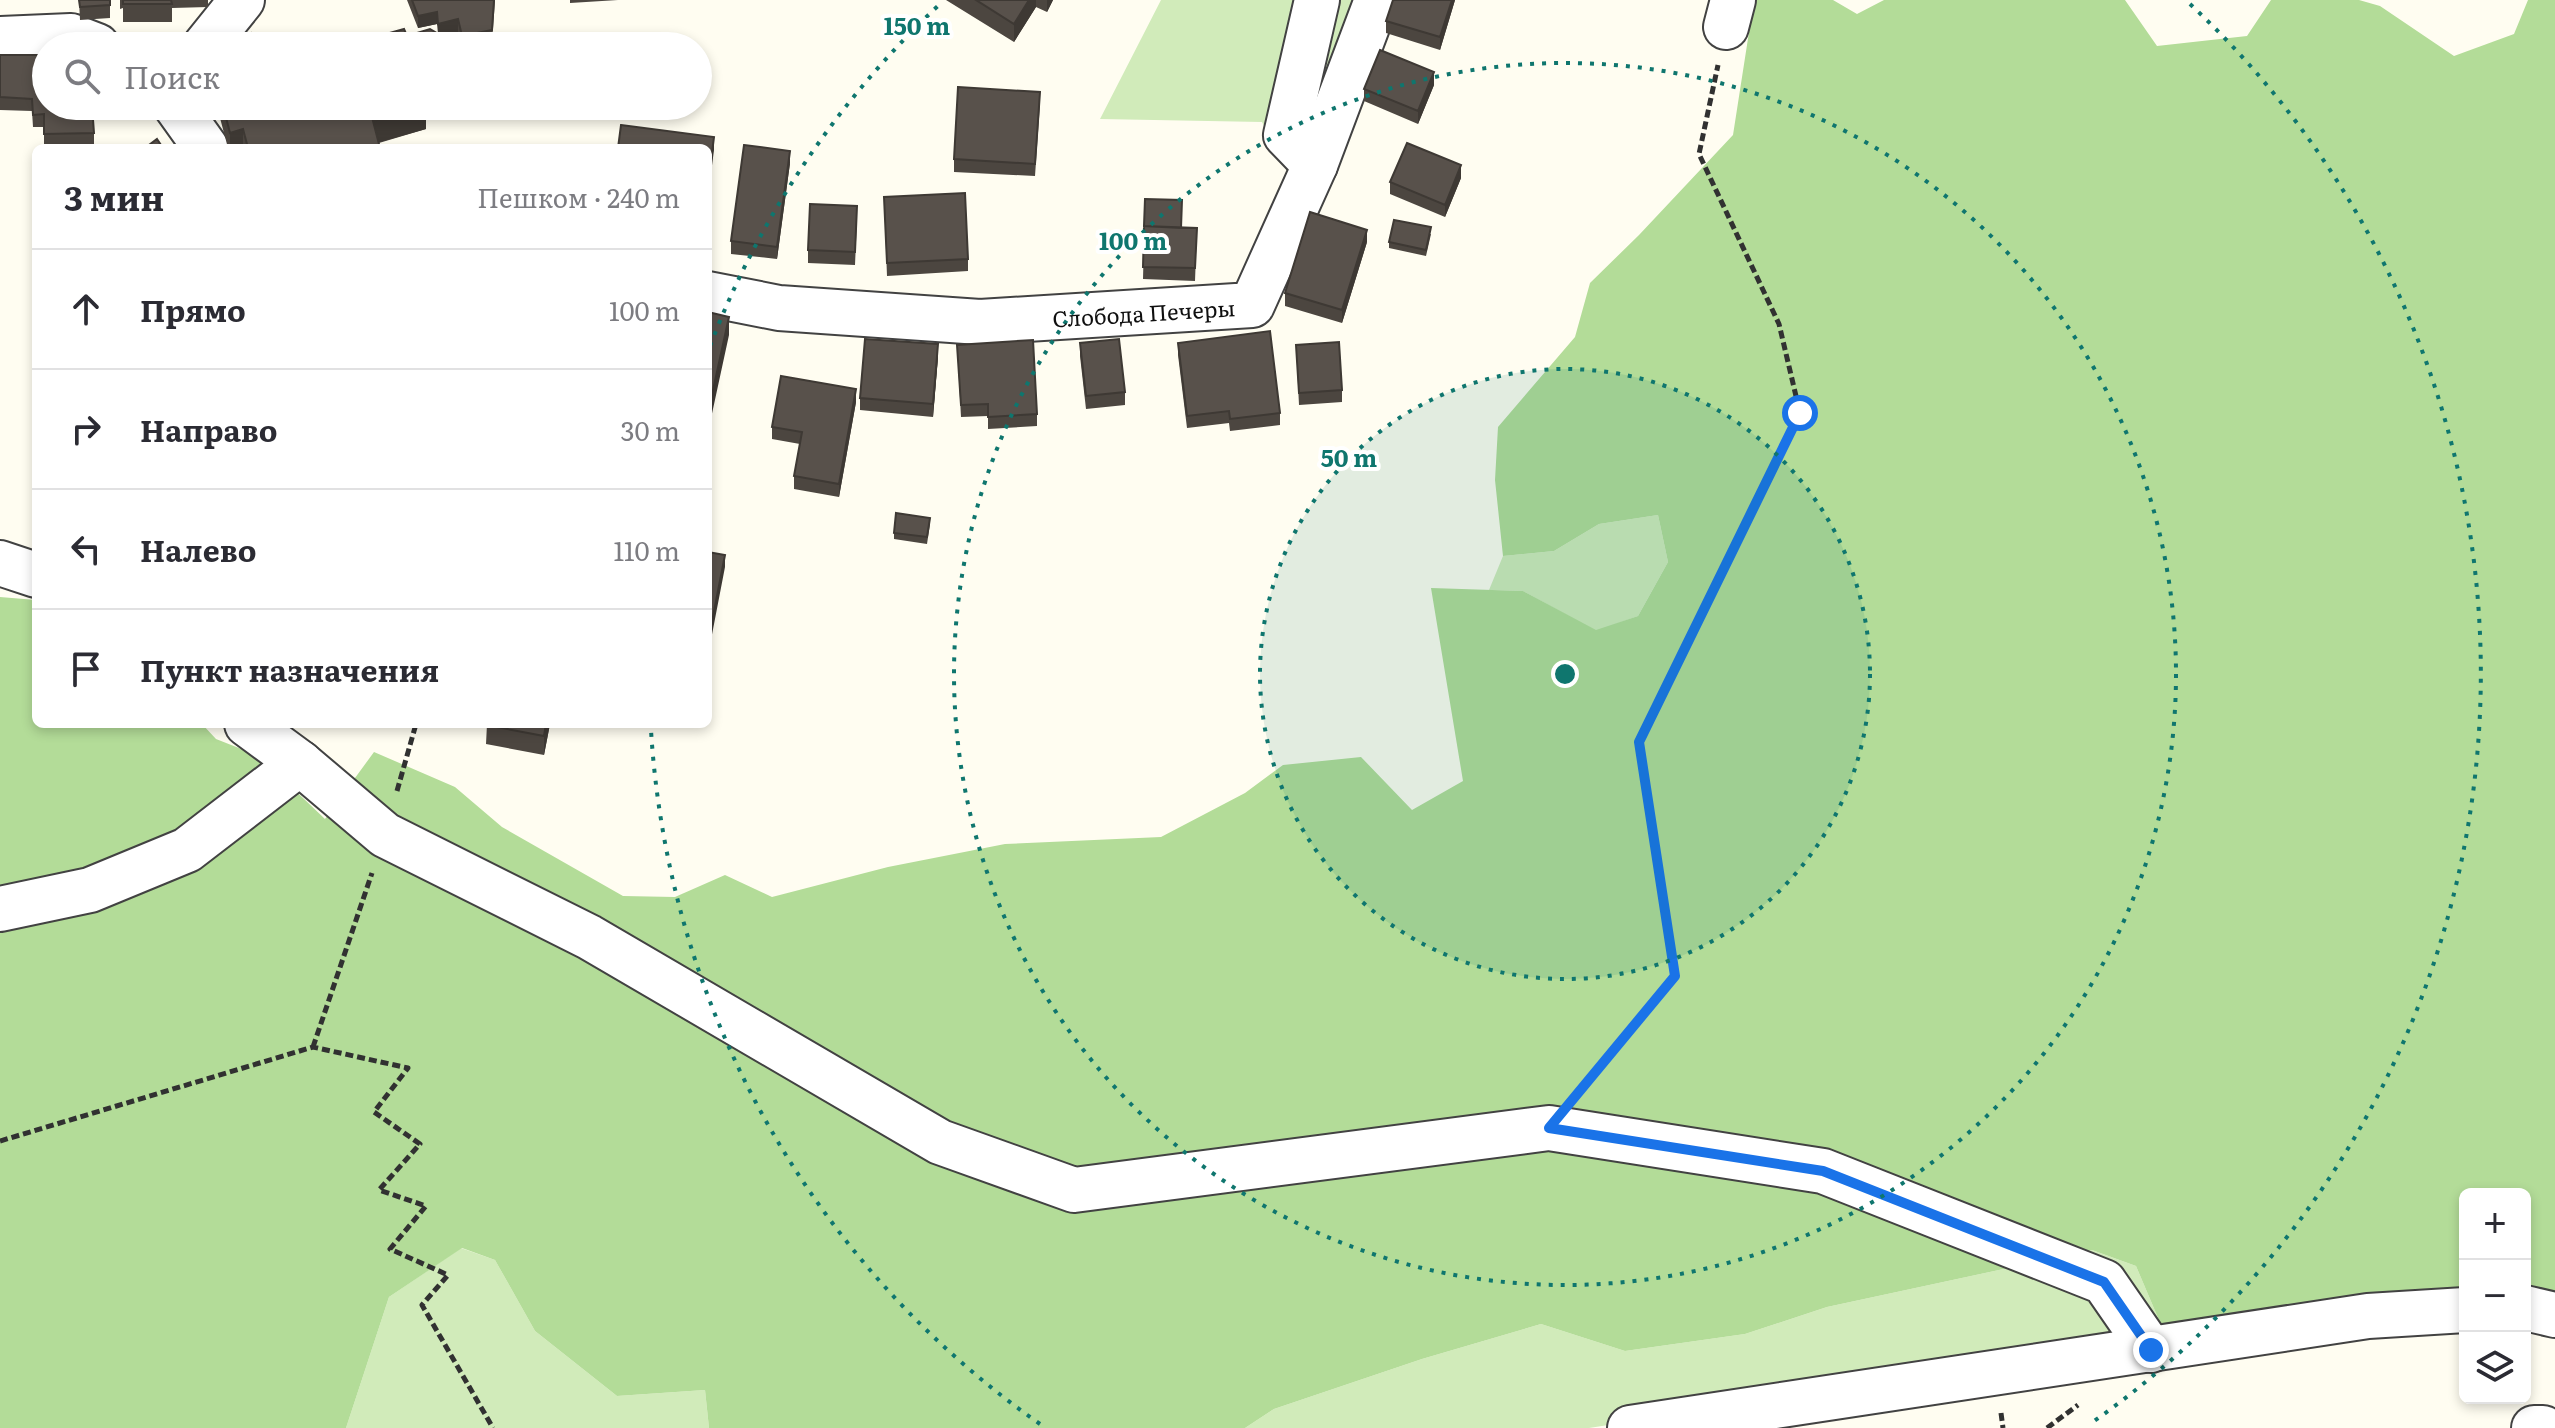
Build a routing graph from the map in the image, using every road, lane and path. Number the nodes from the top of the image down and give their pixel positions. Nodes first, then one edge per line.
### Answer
1 (242, 0) edge
2 (1317, 0) edge
3 (1377, 0) edge
4 (1730, 14) edge
5 (216, 32) edge
6 (32, 38) edge
7 (0, 39) edge
8 (186, 120) edge
9 (203, 144) edge
10 (1315, 165) junction
11 (712, 295) edge
12 (0, 563) edge
13 (32, 574) edge
14 (252, 728) edge
15 (415, 728) edge
16 (300, 763) junction
17 (385, 835) junction
18 (0, 909) edge
19 (313, 1047) junction
20 (1549, 1128) junction
21 (0, 1141) edge
22 (2531, 1309) edge
23 (2459, 1310) edge
24 (2555, 1315) edge
25 (2151, 1350) junction
26 (493, 1428) edge
27 (1630, 1428) edge
28 (2534, 1428) edge
29 (2543, 1428) edge

1 - 5 street
2 - 10 street
3 - 10 street, Слобода Печеры
4 - 20 path
6 - 7 street
8 - 9 street
10 - 11 street, Слобода Печеры
12 - 13 street
14 - 16 street
15 - 17 path
16 - 17 street
16 - 18 street
17 - 19 path
17 - 20 street
19 - 21 path
19 - 26 path
20 - 25 street
22 - 24 street
23 - 25 street
25 - 27 street
28 - 29 street

